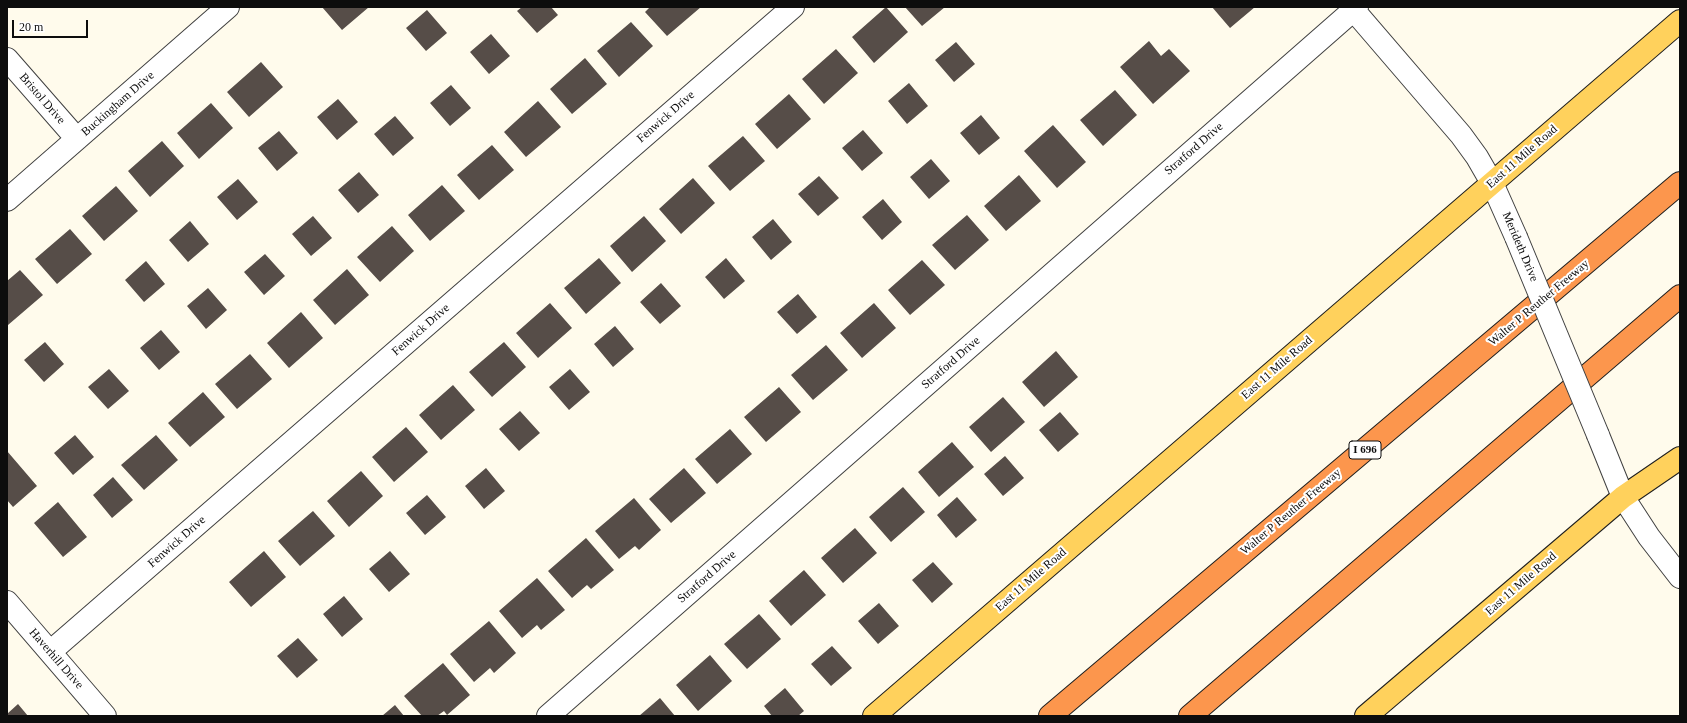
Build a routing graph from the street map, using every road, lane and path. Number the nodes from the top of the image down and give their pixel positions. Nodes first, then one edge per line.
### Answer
1 (228, 7) edge
2 (793, 7) edge
3 (1354, 8) edge
4 (1680, 21) edge
5 (7, 59) edge
6 (77, 139) junction
7 (1492, 183) junction
8 (1680, 183) edge
9 (7, 200) edge
10 (1680, 296) edge
11 (1680, 458) edge
12 (1623, 497) junction
13 (1680, 577) edge
14 (7, 602) edge
15 (50, 652) junction
16 (1378, 712) edge
17 (105, 716) edge
18 (548, 716) edge
19 (874, 716) edge
20 (1050, 716) edge
21 (1190, 716) edge

1 - 6 street, Buckingham Drive
2 - 15 street, Fenwick Drive
3 - 7 street, Merideth Drive
3 - 18 street, Stratford Drive
4 - 7 main road, East 11 Mile Road
5 - 6 street, Bristol Drive
6 - 9 street, Buckingham Drive
7 - 12 street, Merideth Drive, bridge
7 - 19 main road, East 11 Mile Road
8 - 20 highway, Walter P Reuther Freeway / I 696
10 - 21 highway
11 - 12 main road, East 11 Mile Road
12 - 13 street, Merideth Drive
12 - 16 main road, East 11 Mile Road
14 - 15 street, Haverhill Drive
15 - 17 street, Haverhill Drive

